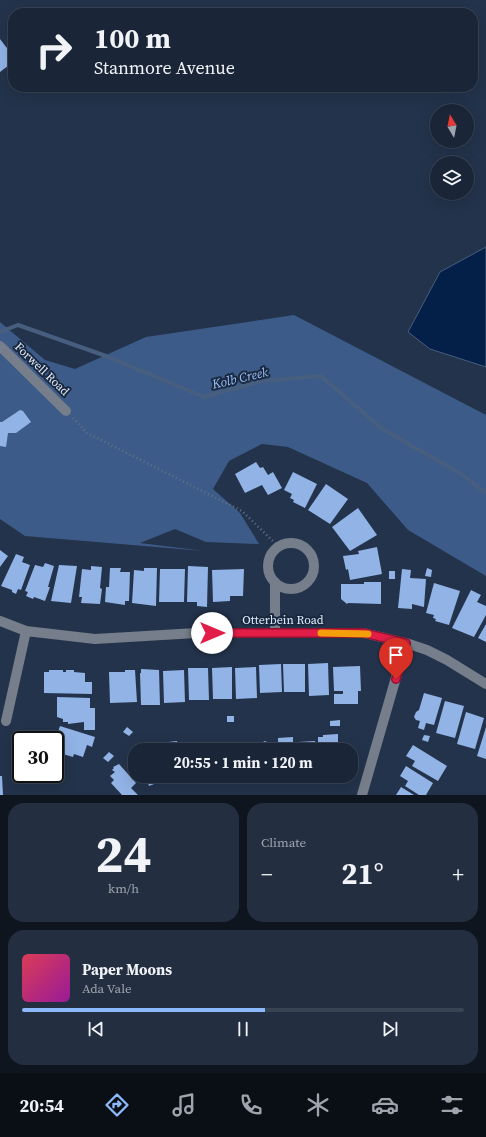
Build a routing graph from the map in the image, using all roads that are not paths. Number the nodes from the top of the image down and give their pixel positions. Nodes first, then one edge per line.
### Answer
1 (0, 346) edge
2 (66, 410) road end
3 (275, 582) junction
4 (0, 620) edge
5 (26, 631) junction
6 (275, 632) junction
7 (406, 643) junction
8 (486, 684) edge
9 (6, 721) dead end
10 (362, 795) edge

1 - 2 street, Forwell Road
3 - 3 street
3 - 6 street
4 - 5 street, Otterbein Road
5 - 6 street, Otterbein Road
5 - 9 street
6 - 7 street, Otterbein Road
7 - 8 street, Otterbein Road
7 - 10 street

